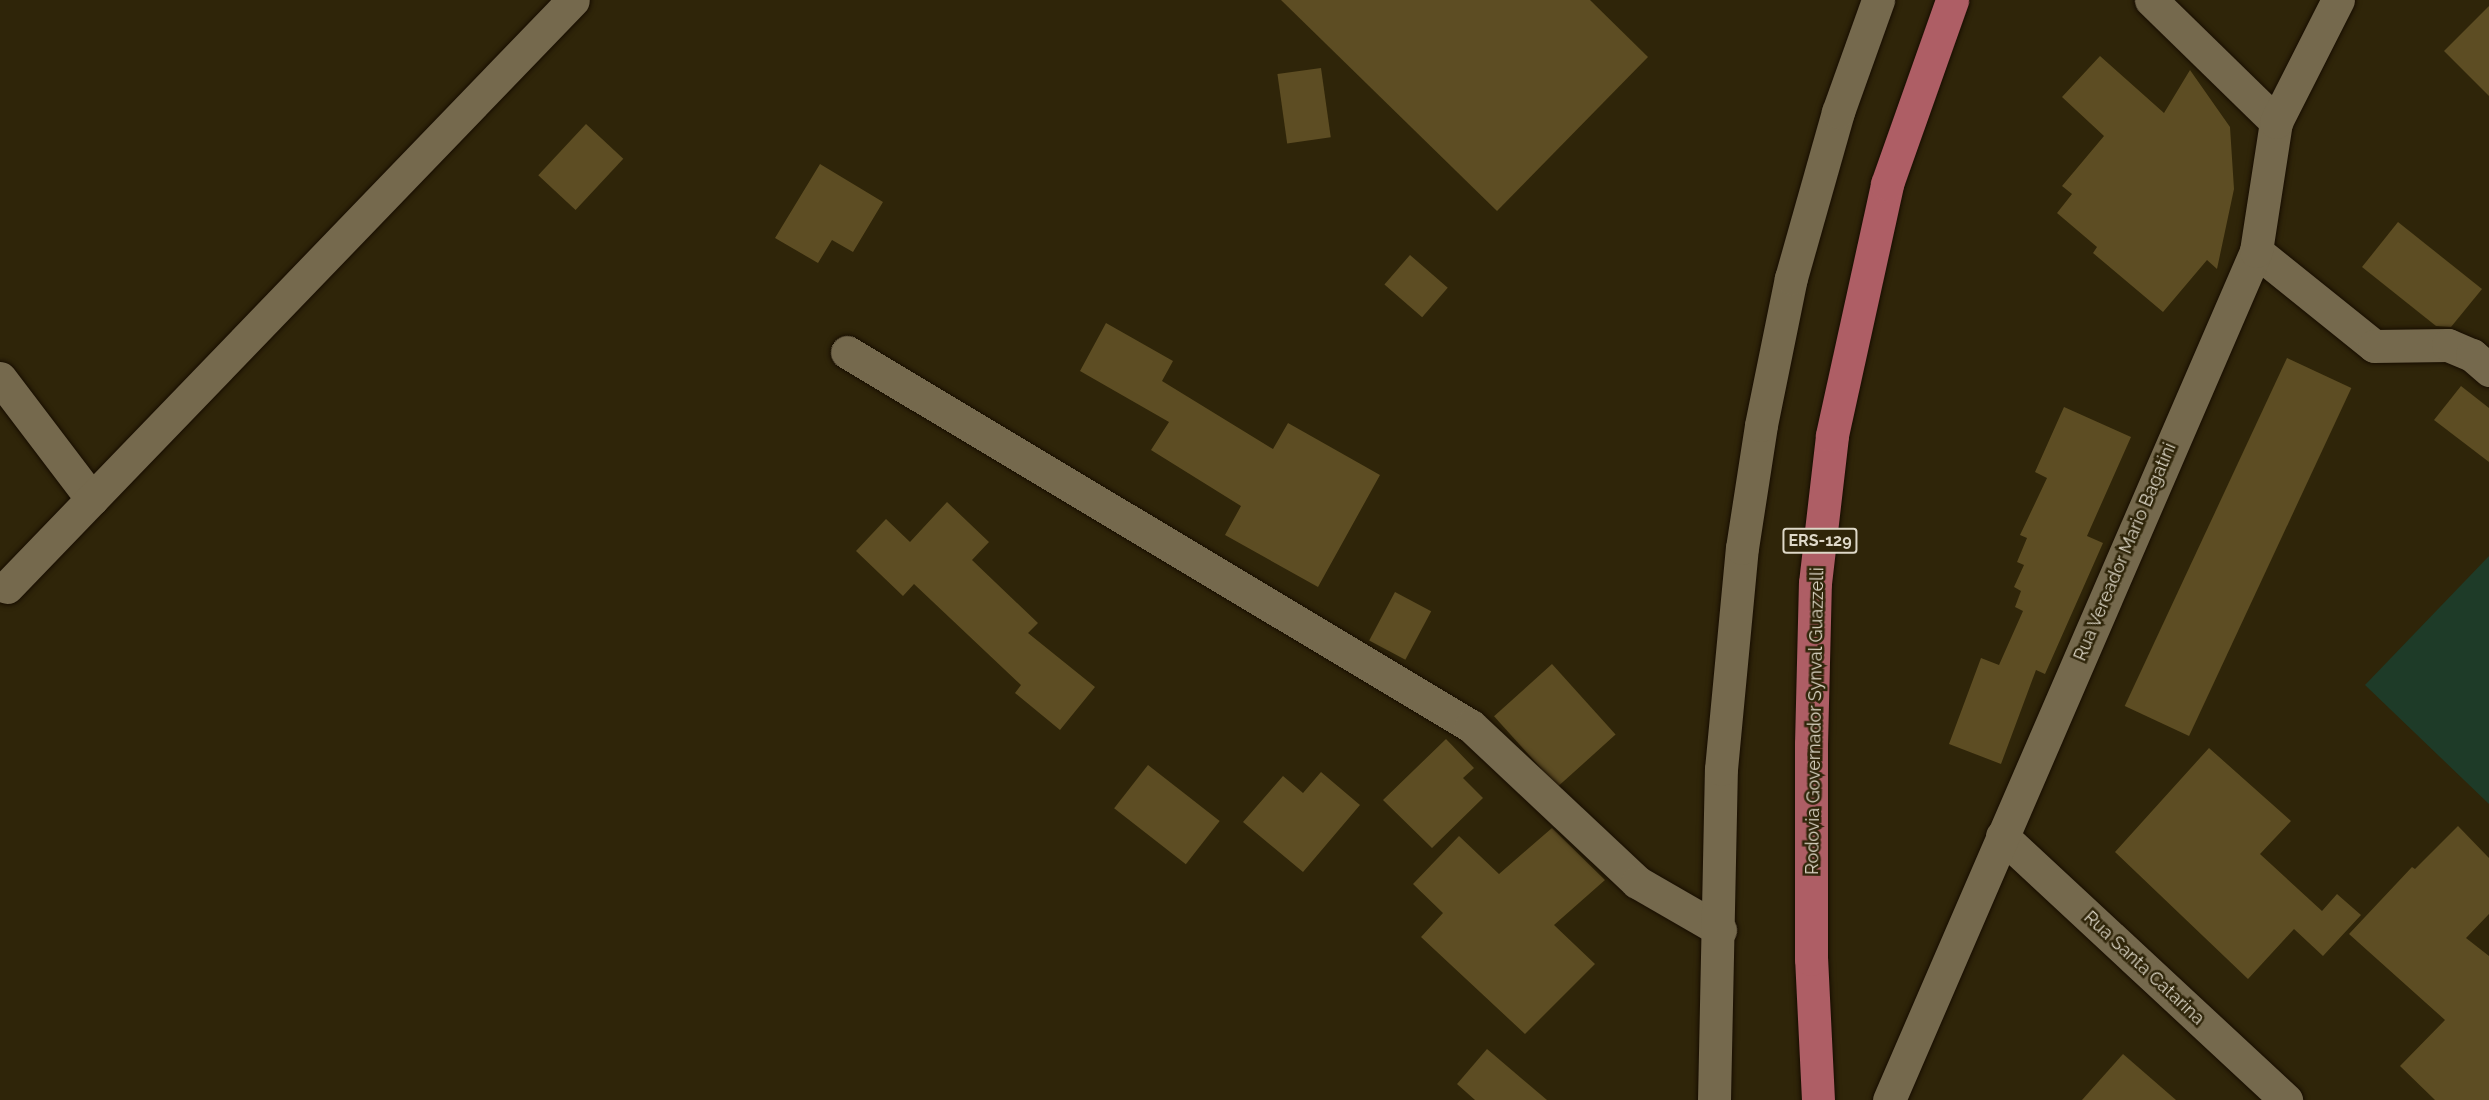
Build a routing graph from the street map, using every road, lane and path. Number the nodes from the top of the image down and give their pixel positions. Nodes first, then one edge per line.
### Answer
1 (573, 0) edge
2 (1878, 0) edge
3 (1952, 0) edge
4 (2151, 0) edge
5 (2338, 0) edge
6 (2276, 123) junction
7 (2256, 251) junction
8 (847, 352) dead end
9 (2489, 370) edge
10 (0, 378) edge
11 (92, 499) junction
12 (7, 587) dead end
13 (2002, 836) junction
14 (1720, 930) junction
15 (1714, 1100) edge
16 (1818, 1100) edge
17 (1889, 1100) edge
18 (2286, 1100) edge

1 - 11 street
2 - 14 street
3 - 16 main road, Rodovia Governador Synval Guazzelli / ERS-129
4 - 6 street
5 - 6 street, Rua Vereador Mario Bagatini
6 - 7 street, Rua Vereador Mario Bagatini
7 - 9 street
7 - 13 street, Rua Vereador Mario Bagatini
8 - 14 street
10 - 11 street
11 - 12 street
13 - 17 street, Rua Vereador Mario Bagatini
13 - 18 street, Rua Santa Catarina
14 - 15 street

